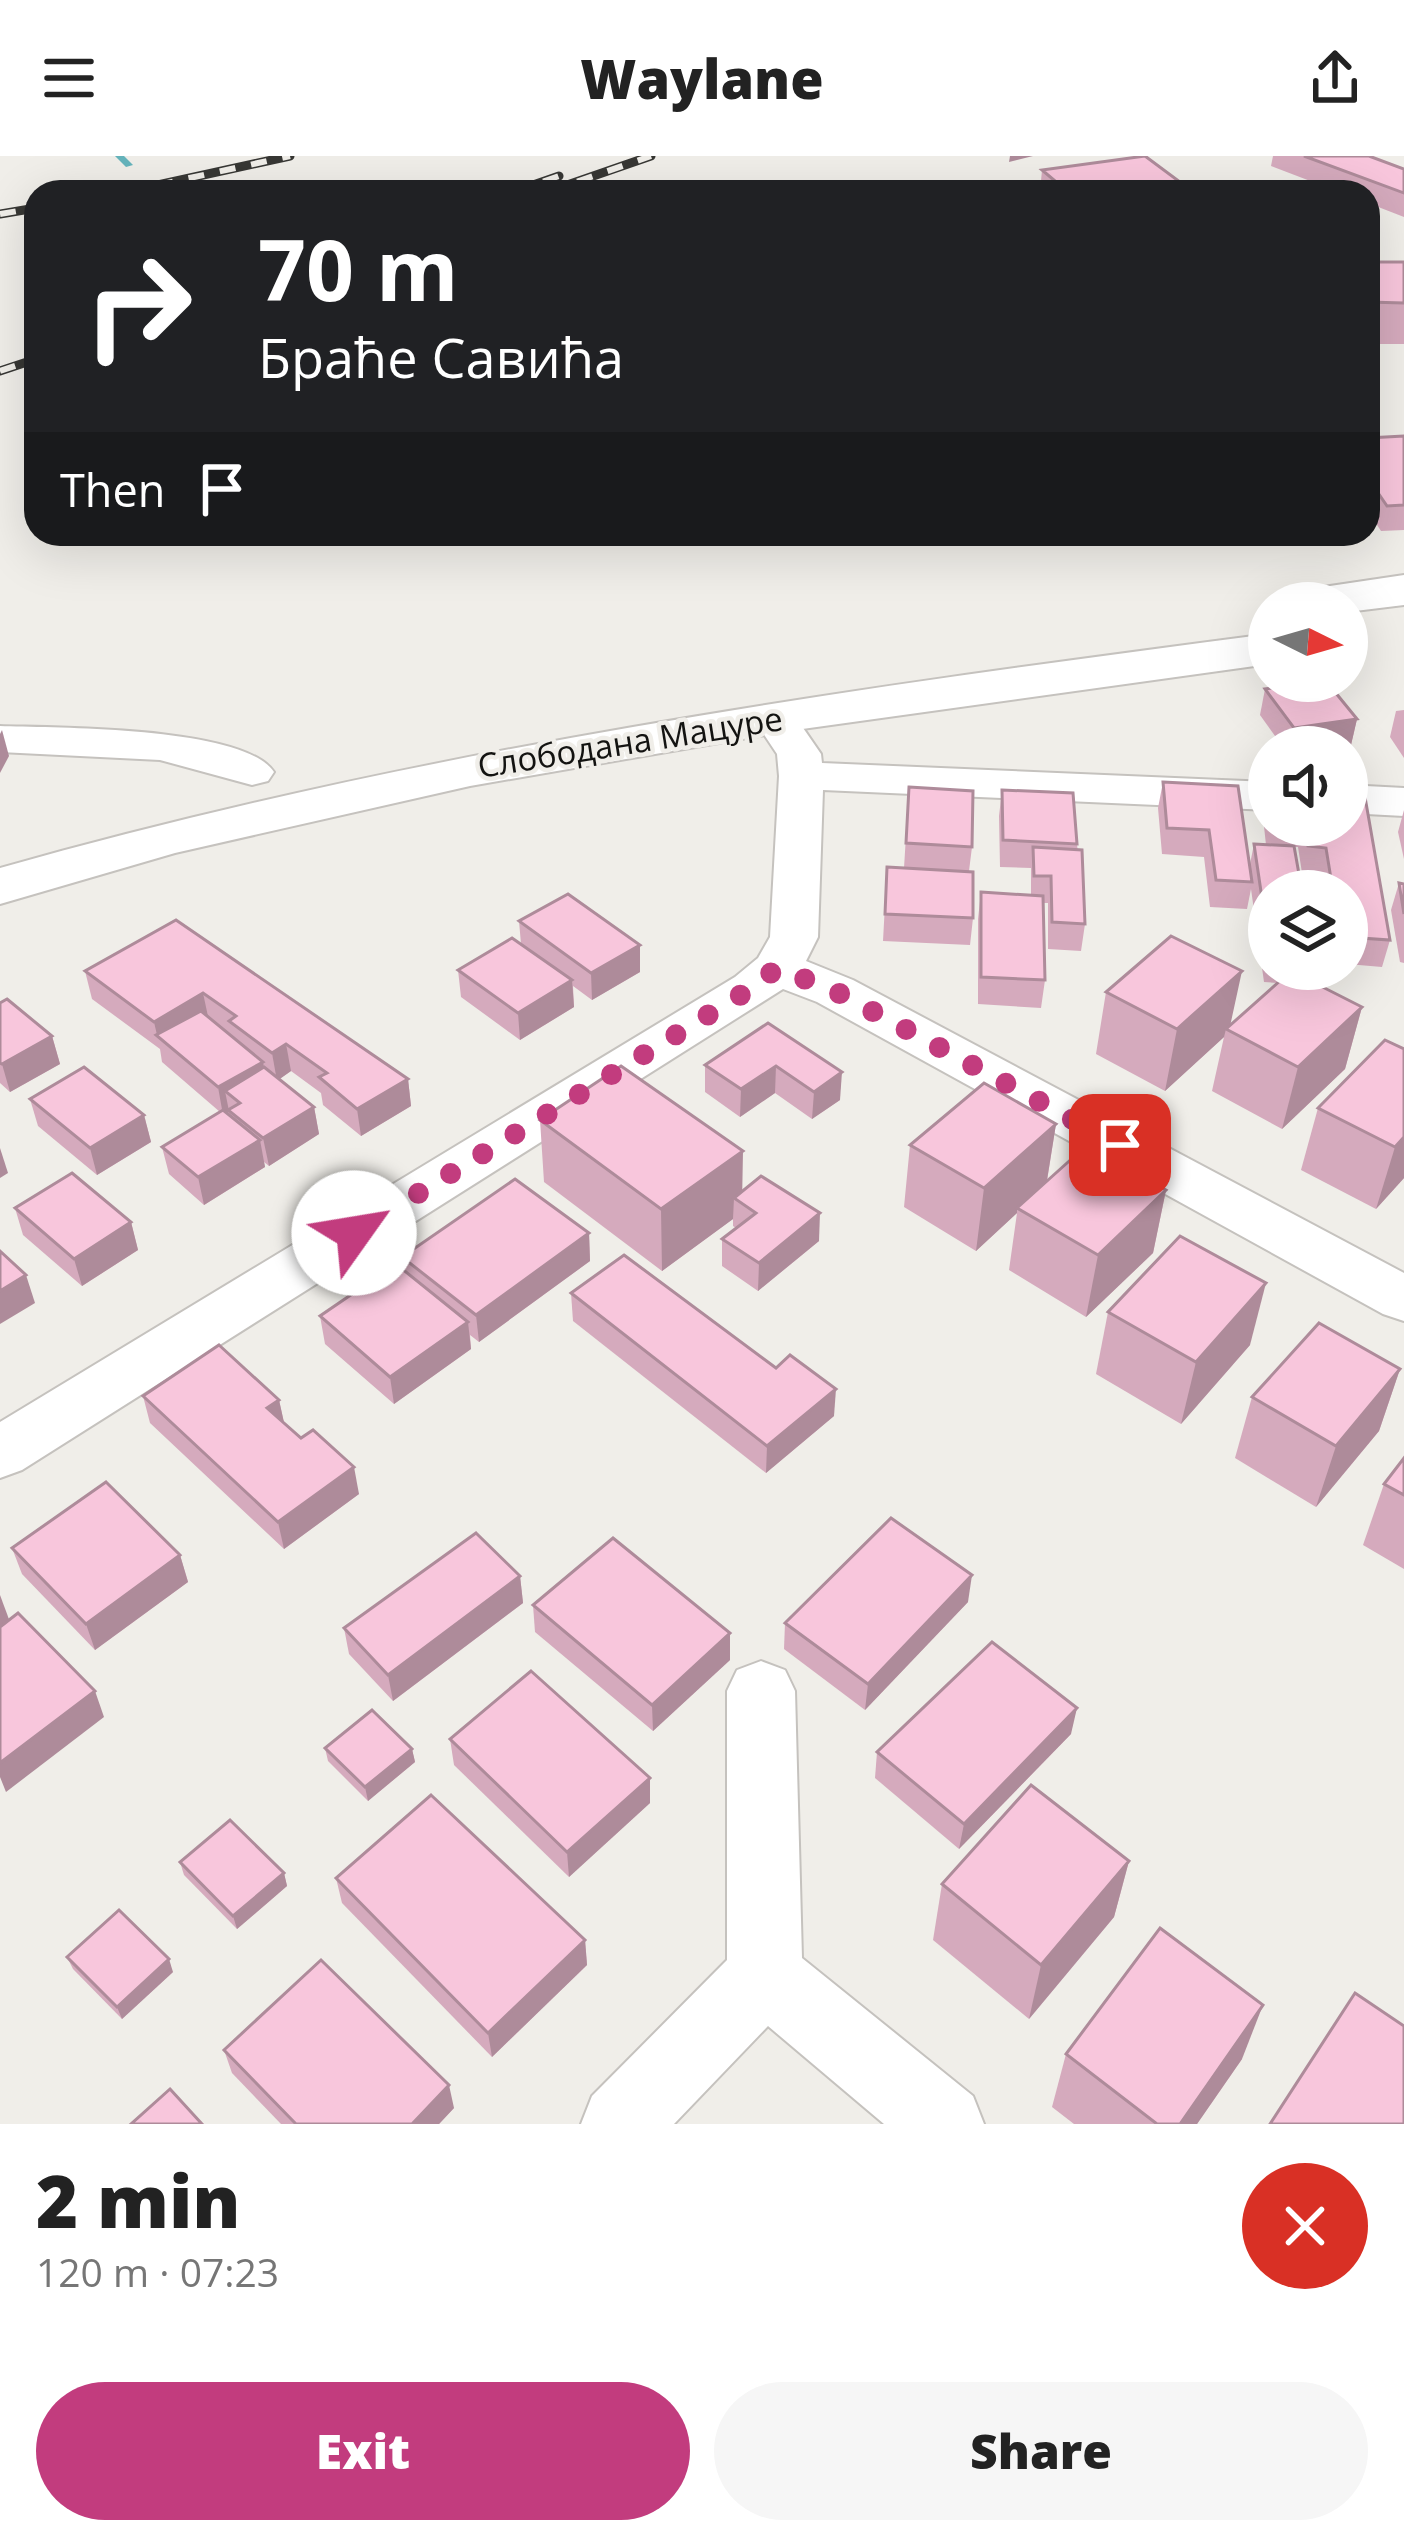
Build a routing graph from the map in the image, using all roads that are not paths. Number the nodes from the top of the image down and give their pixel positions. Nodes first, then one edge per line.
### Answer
1 (1404, 590) edge
2 (1368, 594) edge
3 (1248, 610) edge
4 (1404, 630) edge
5 (1368, 635) edge
6 (1248, 652) edge
7 (776, 718) junction
8 (0, 739) edge
9 (251, 772) junction
10 (801, 776) junction
11 (1248, 795) edge
12 (1368, 800) edge
13 (1404, 802) edge
14 (0, 839) edge
15 (0, 886) edge
16 (777, 968) junction
17 (1404, 1299) edge
18 (0, 1453) edge
19 (761, 1691) dead end
20 (765, 1975) junction
21 (620, 2124) edge
22 (945, 2124) edge

1 - 2 street
3 - 9 street, Слободана Мацуре
4 - 5 street
6 - 7 street, Слободана Мацуре
7 - 10 street
7 - 15 street, Слободана Мацуре
8 - 9 street
9 - 14 street, Слободана Мацуре
10 - 11 street, Слободана Мацуре
10 - 16 street
12 - 13 street
16 - 17 street
16 - 18 street
19 - 20 street
20 - 21 street
20 - 22 street

